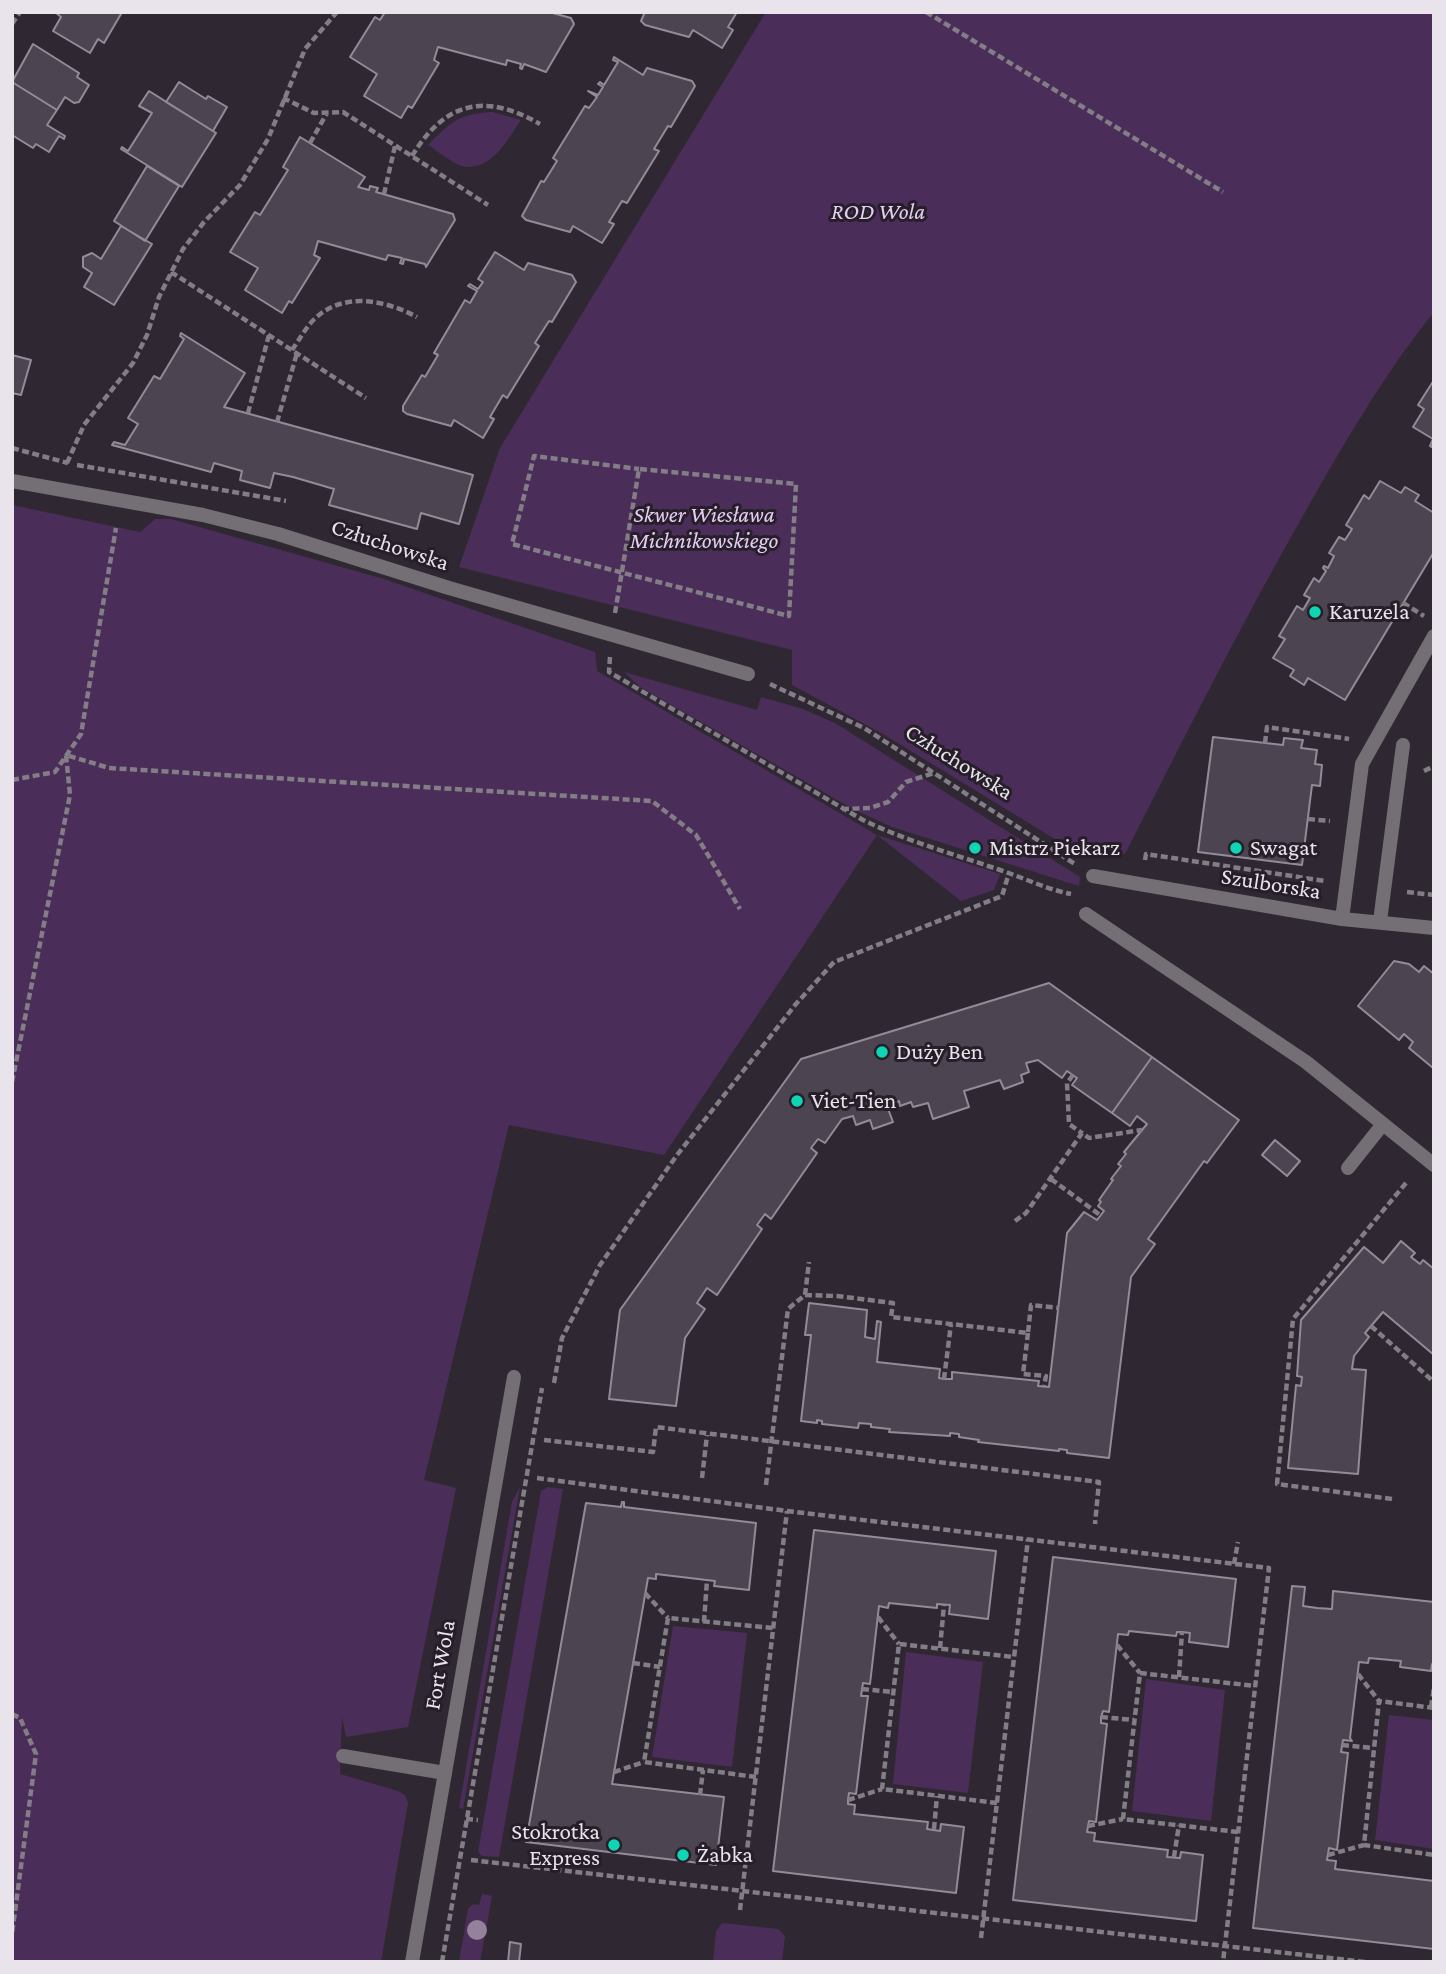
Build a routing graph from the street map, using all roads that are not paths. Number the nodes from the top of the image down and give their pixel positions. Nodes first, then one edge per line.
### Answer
1 (12, 481) edge
2 (1434, 636) edge
3 (748, 674) dead end
4 (1403, 745) dead end
5 (1103, 878) road end
6 (1086, 914) dead end
7 (1342, 919) junction
8 (1380, 921) junction
9 (1434, 928) edge
10 (1383, 1124) junction
11 (1434, 1165) edge
12 (1348, 1168) dead end
13 (514, 1377) dead end
14 (343, 1756) dead end
15 (444, 1773) junction
16 (412, 1962) edge

1 - 3 street, Człuchowska
2 - 7 street
4 - 8 street
5 - 7 street, Szulborska
6 - 10 street
7 - 8 street, Szulborska
8 - 9 street, Szulborska
10 - 11 street
10 - 12 street
13 - 15 street, Fort Wola
14 - 15 street
15 - 16 street, Fort Wola

